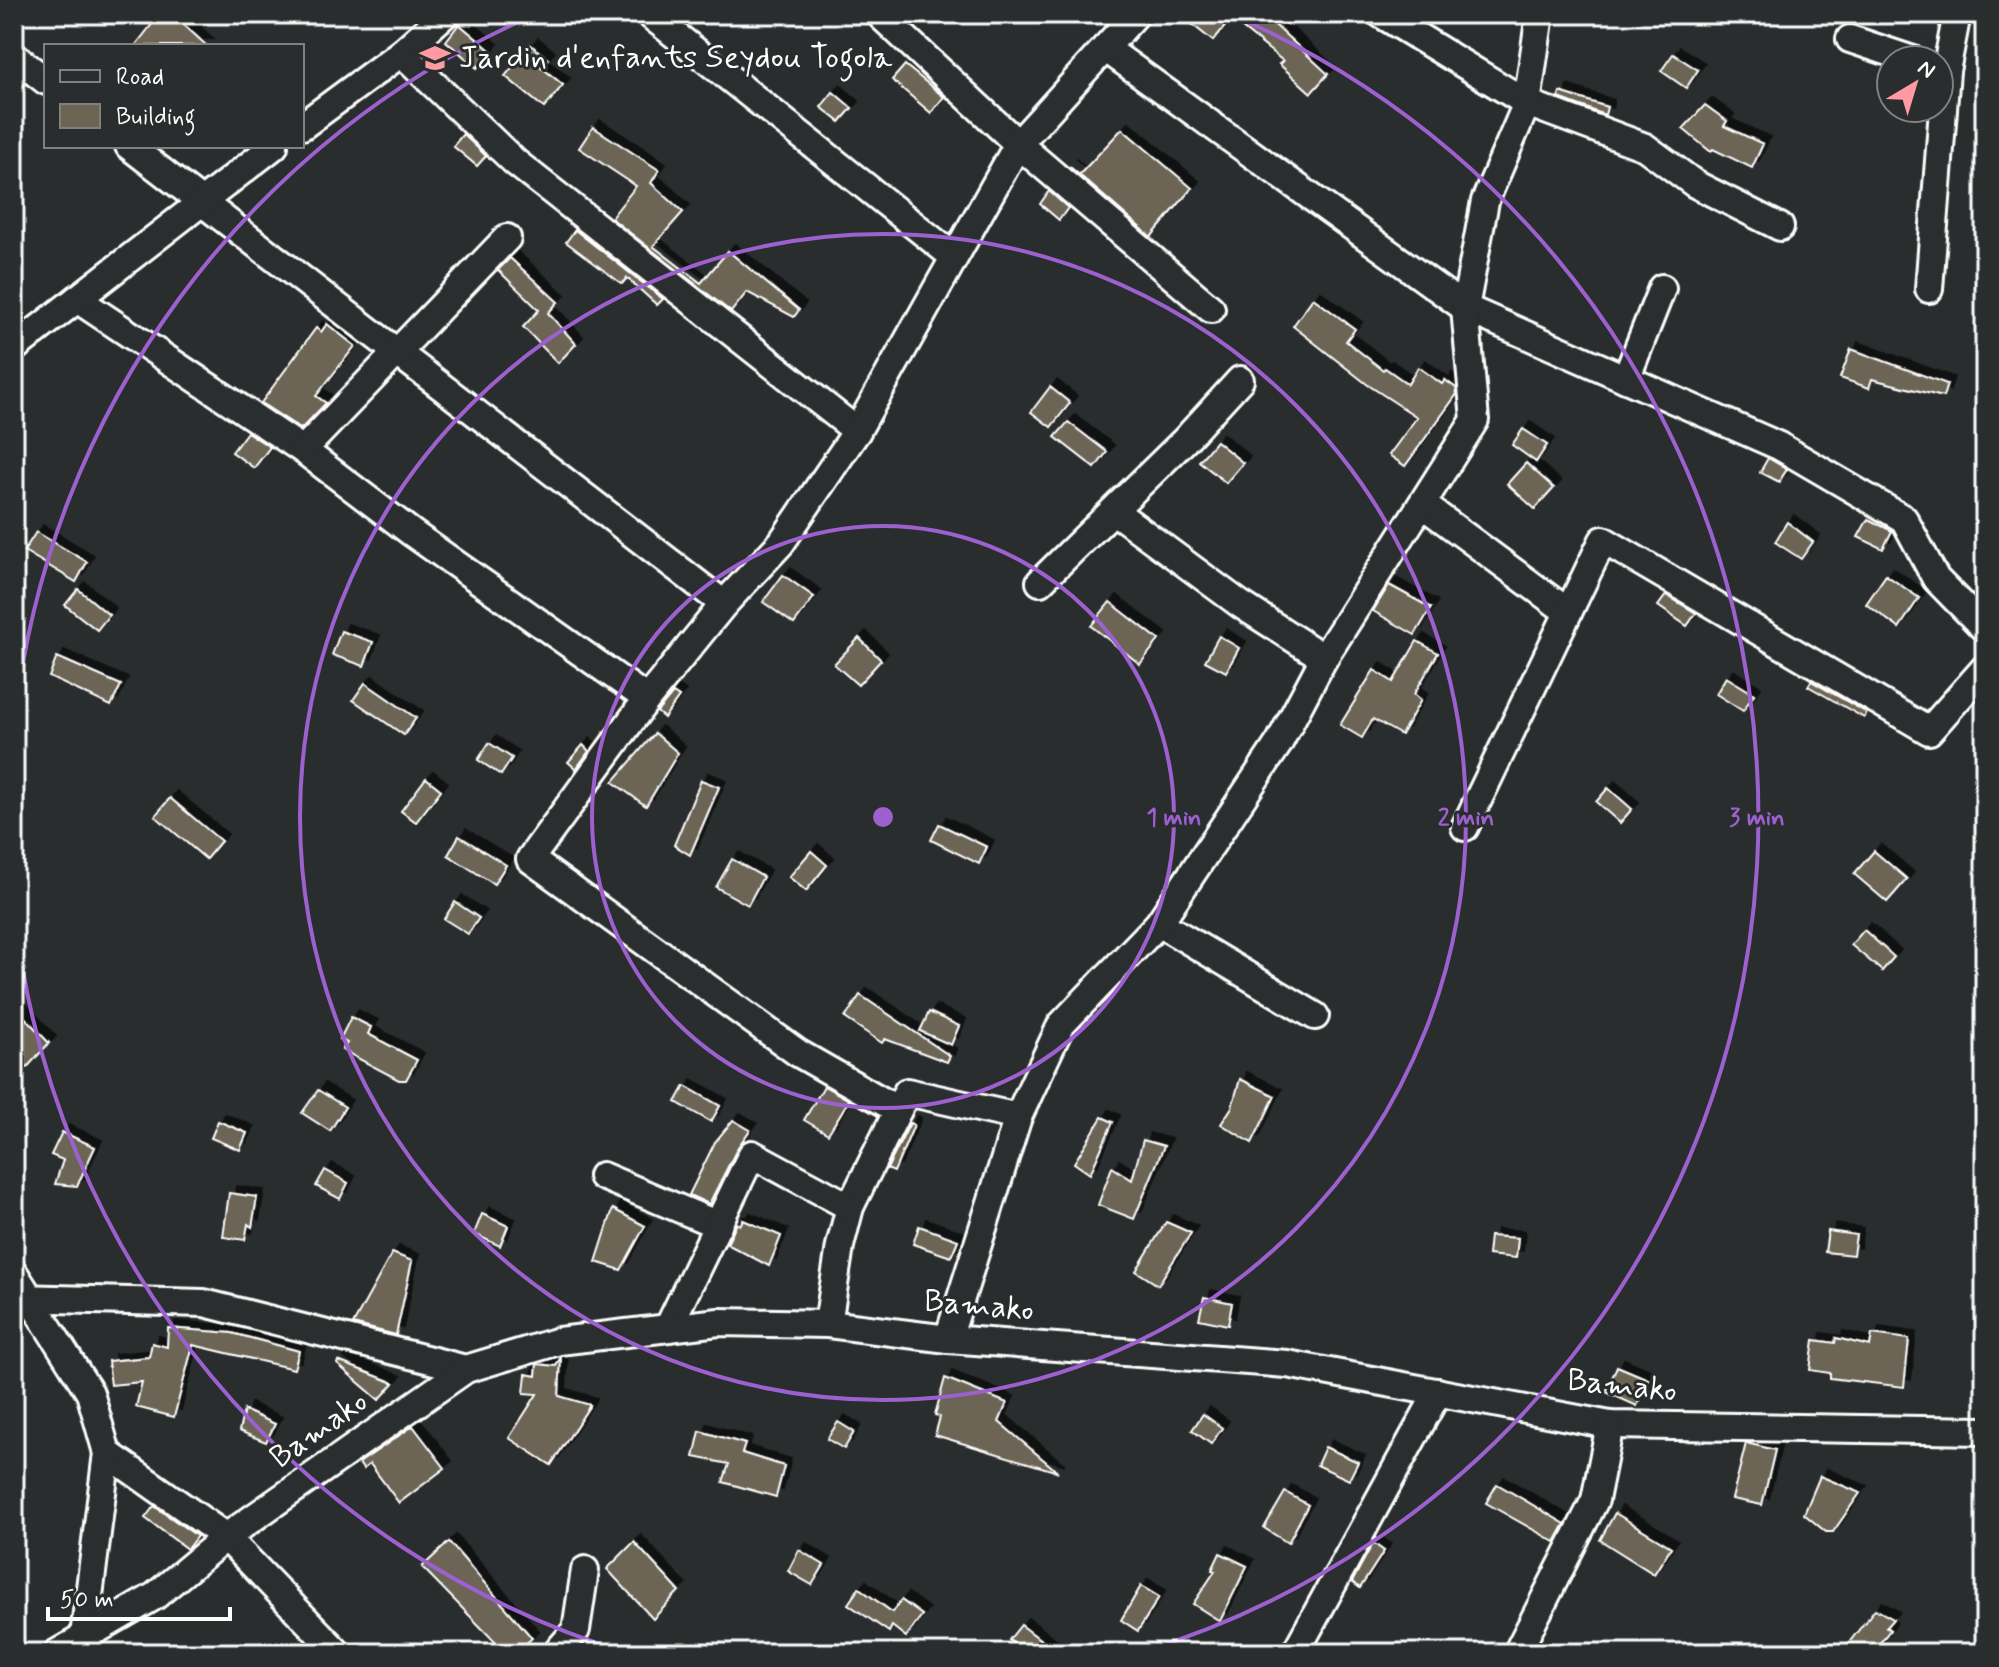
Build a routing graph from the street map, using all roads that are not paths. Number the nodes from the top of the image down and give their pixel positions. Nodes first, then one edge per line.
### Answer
1 (445, 14) edge
2 (649, 14) edge
3 (879, 14) edge
4 (1136, 14) edge
5 (1381, 14) edge
6 (1540, 14) edge
7 (1957, 14) edge
8 (1850, 39) dead end
9 (1949, 44) edge
10 (1875, 47) edge
11 (1105, 48) junction
12 (401, 53) junction
13 (14, 56) edge
14 (44, 79) edge
15 (1527, 103) junction
16 (1939, 124) edge
17 (304, 125) edge
18 (1018, 144) junction
19 (132, 148) edge
20 (271, 148) edge
21 (200, 201) junction
22 (1780, 227) dead end
23 (507, 238) dead end
24 (954, 257) junction
25 (1662, 288) dead end
26 (1929, 289) dead end
27 (77, 299) junction
28 (1465, 308) junction
29 (1211, 309) dead end
30 (14, 348) edge
31 (397, 353) junction
32 (1626, 379) junction
33 (1240, 380) dead end
34 (857, 431) junction
35 (303, 450) junction
36 (1422, 504) junction
37 (1114, 511) junction
38 (1040, 582) dead end
39 (724, 604) junction
40 (1568, 612) junction
41 (1985, 629) edge
42 (1324, 658) junction
43 (1985, 668) edge
44 (647, 699) junction
45 (1465, 827) dead end
46 (1159, 923) junction
47 (1315, 1016) dead end
48 (898, 1110) junction
49 (1018, 1117) junction
50 (602, 1176) dead end
51 (850, 1207) junction
52 (718, 1225) junction
53 (14, 1273) edge
54 (22, 1297) edge
55 (828, 1324) junction
56 (668, 1328) junction
57 (948, 1339) junction
58 (466, 1369) junction
59 (1438, 1392) junction
60 (1610, 1425) junction
61 (1985, 1431) edge
62 (107, 1453) junction
63 (226, 1537) junction
64 (585, 1570) dead end
65 (84, 1636) junction
66 (57, 1653) edge
67 (338, 1653) edge
68 (556, 1653) edge
69 (1295, 1653) edge
70 (1517, 1653) edge

1 - 12 street
2 - 24 street
3 - 18 street
4 - 11 street
5 - 15 street
6 - 15 street
7 - 9 street
8 - 10 street
11 - 18 street
11 - 28 street
12 - 17 street
12 - 34 street
13 - 14 street
15 - 22 street
15 - 28 street
16 - 26 street
18 - 24 street
18 - 29 street
19 - 21 street
20 - 21 street
21 - 27 street
21 - 31 street
23 - 31 street
24 - 34 street
25 - 32 street
27 - 30 street
27 - 35 street
28 - 32 street
28 - 36 street
31 - 35 street
31 - 39 street
32 - 41 street
33 - 37 street
34 - 39 street
35 - 44 street
36 - 40 street
36 - 42 street
37 - 38 street
37 - 42 street
39 - 44 street
40 - 43 street
40 - 45 street
42 - 46 street
44 - 48 street
46 - 47 street
46 - 49 street
48 - 49 street
48 - 51 street
49 - 57 street
50 - 52 street
51 - 52 street
51 - 55 street
52 - 56 street
53 - 54 street
54 - 58 street
54 - 62 street
55 - 56 street, Bamako
55 - 57 street, Bamako
56 - 58 street, Bamako
57 - 59 street, Bamako
58 - 63 street, Bamako
59 - 60 street, Bamako
59 - 69 street
60 - 61 street, Bamako
60 - 70 street
62 - 63 street
62 - 65 street
63 - 65 street, Bamako
63 - 67 street
64 - 68 street
65 - 66 street, Bamako

